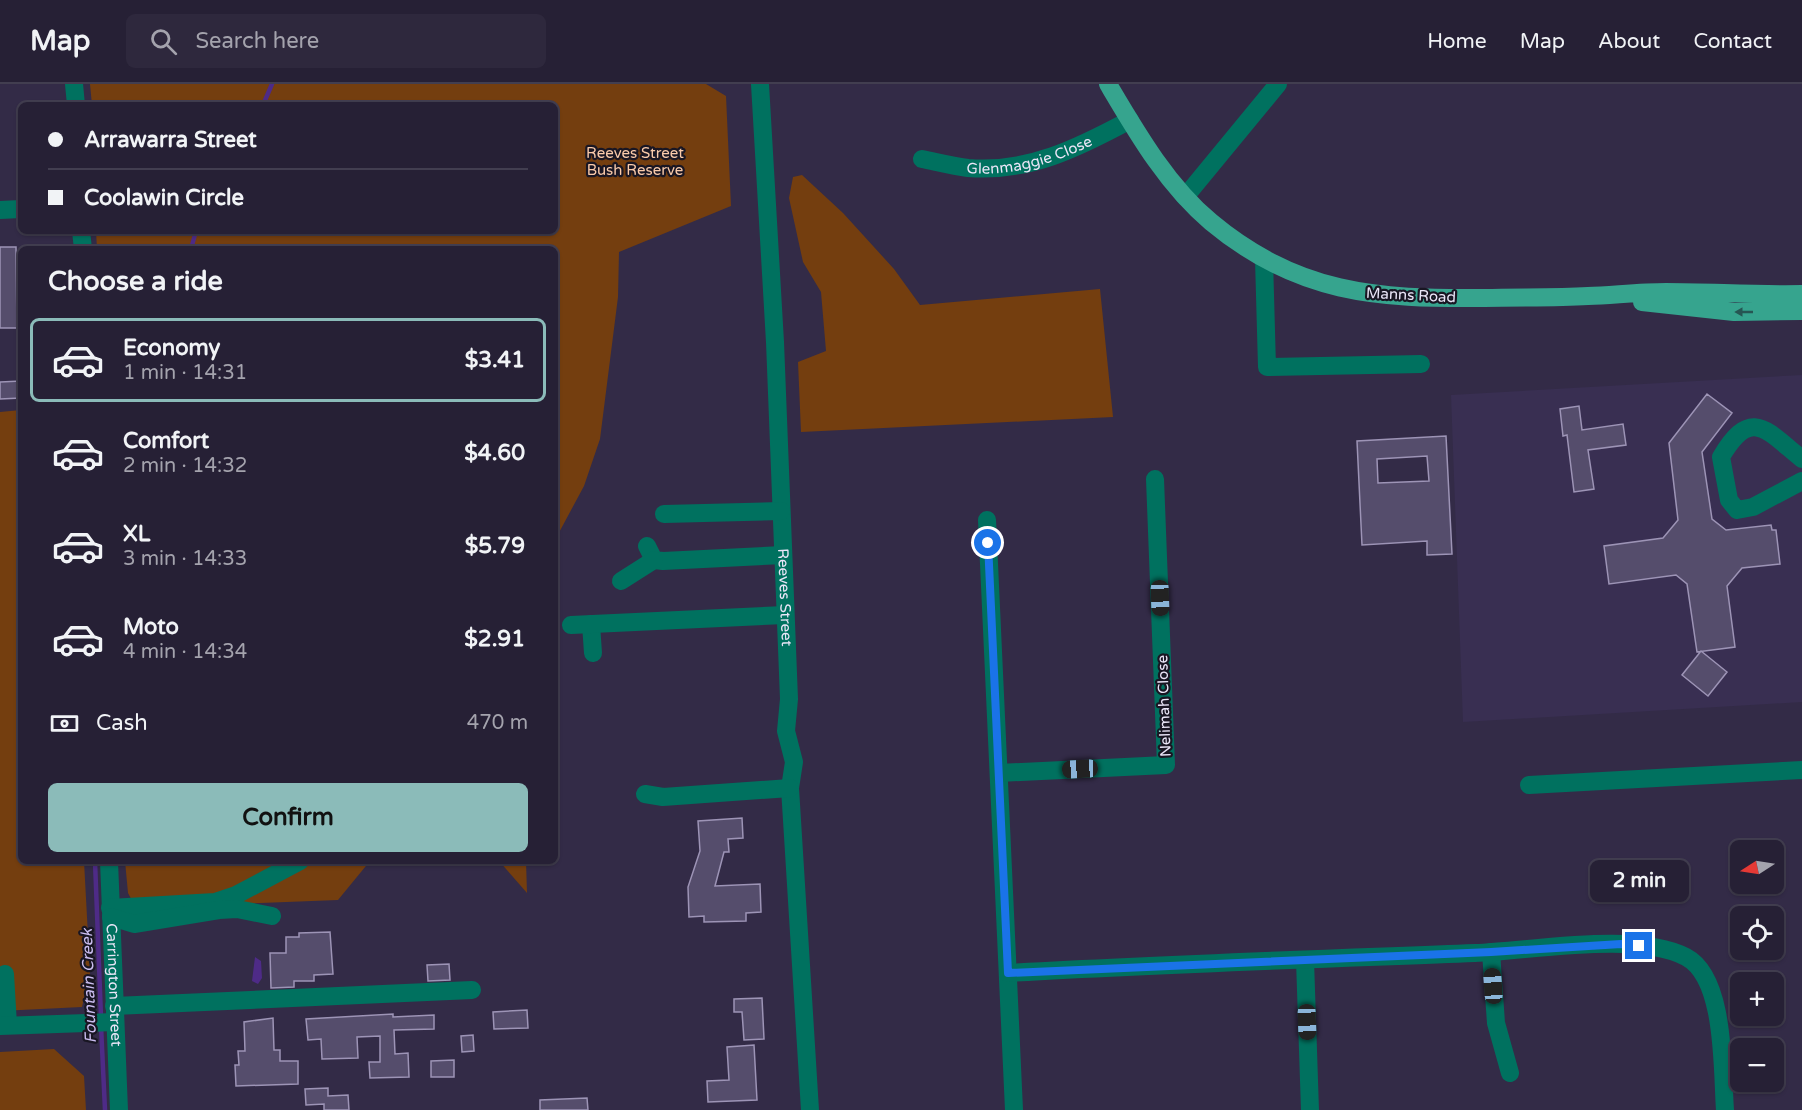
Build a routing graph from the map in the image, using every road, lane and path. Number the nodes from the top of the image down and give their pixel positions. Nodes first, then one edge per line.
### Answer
1 (74, 84) edge
2 (760, 84) edge
3 (1108, 84) edge
4 (1278, 84) edge
5 (76, 102) edge
6 (1130, 120) junction
7 (922, 159) dead end
8 (1185, 197) junction
9 (18, 209) edge
10 (0, 210) edge
11 (1264, 259) junction
12 (1802, 294) edge
13 (1586, 297) junction
14 (1802, 311) edge
15 (1421, 364) dead end
16 (1802, 459) edge
17 (1155, 479) dead end
18 (1802, 480) edge
19 (781, 511) junction
20 (664, 514) dead end
21 (987, 520) dead end
22 (783, 555) junction
23 (621, 581) dead end
24 (785, 615) junction
25 (591, 624) junction
26 (571, 625) dead end
27 (593, 653) dead end
28 (1802, 770) edge
29 (999, 773) junction
30 (1529, 785) dead end
31 (790, 788) junction
32 (645, 794) dead end
33 (108, 864) edge
34 (294, 864) edge
35 (110, 912) junction
36 (272, 916) dead end
37 (1491, 952) junction
38 (1305, 960) junction
39 (1008, 973) junction
40 (5, 974) dead end
41 (472, 990) dead end
42 (114, 1014) junction
43 (4, 1025) edge
44 (1510, 1073) dead end
45 (119, 1110) edge
46 (810, 1110) edge
47 (1014, 1110) edge
48 (1310, 1110) edge
49 (1725, 1110) edge

1 - 5 street
2 - 19 street, Reeves Street
3 - 6 main road, Manns Road
4 - 8 street
6 - 7 street, Glenmaggie Close
6 - 8 main road, Manns Road
8 - 11 main road, Manns Road
9 - 10 street
11 - 13 main road, Manns Road
11 - 15 street
12 - 13 main road, Manns Road
14 -> 13 main road, Manns Road
16 - 18 street
17 - 29 street, Nelimah Close
19 - 20 street
19 - 22 street, Reeves Street
21 - 29 street
22 - 23 street
22 - 24 street, Reeves Street
24 - 25 street
24 - 31 street, Reeves Street
25 - 26 street
25 - 27 street
28 - 30 street
29 - 39 street
31 - 32 street
31 - 46 street, Reeves Street
33 - 35 street, Carrington Street
34 - 35 street
35 - 36 street
35 - 42 street, Carrington Street
37 - 38 street
37 - 44 street
37 - 49 street
38 - 39 street
38 - 48 street
39 - 47 street
40 - 43 street
41 - 42 street
42 - 43 street
42 - 45 street, Carrington Street

